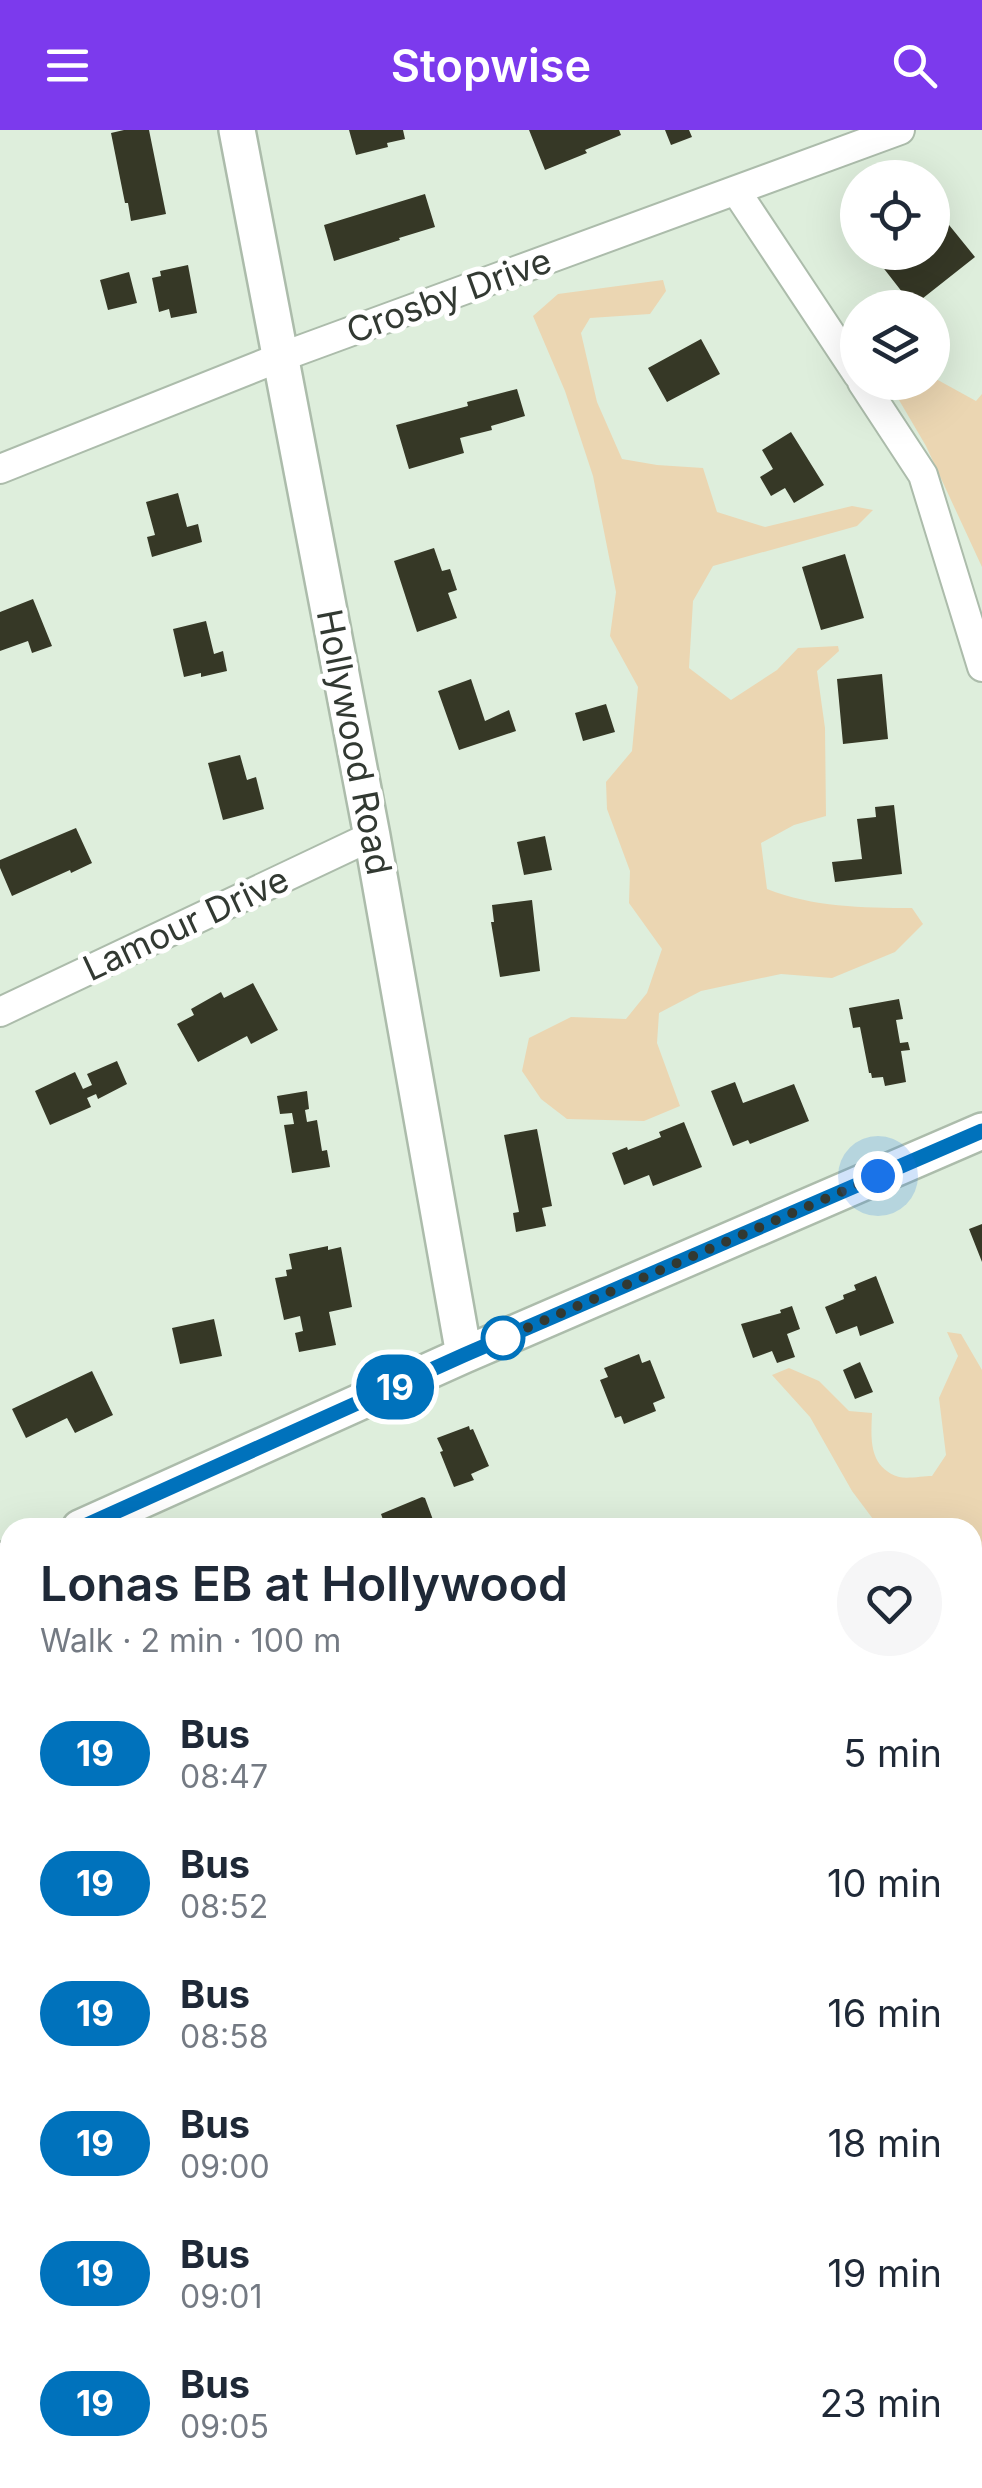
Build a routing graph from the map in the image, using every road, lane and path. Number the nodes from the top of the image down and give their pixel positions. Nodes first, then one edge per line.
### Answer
1 (237, 130) edge
2 (900, 130) edge
3 (736, 191) junction
4 (840, 349) edge
5 (282, 357) junction
6 (874, 400) edge
7 (0, 469) edge
8 (982, 667) edge
9 (372, 836) junction
10 (0, 1012) edge
11 (982, 1131) edge
12 (464, 1355) junction
13 (126, 1518) edge

1 - 5 street, Hollywood Road
2 - 3 street, Crosby Drive
3 - 4 street
3 - 5 street, Crosby Drive
5 - 7 street, Crosby Drive
5 - 9 street, Hollywood Road
6 - 8 street
9 - 10 street, Lamour Drive
9 - 12 street, Hollywood Road
11 - 12 street
12 - 13 street

